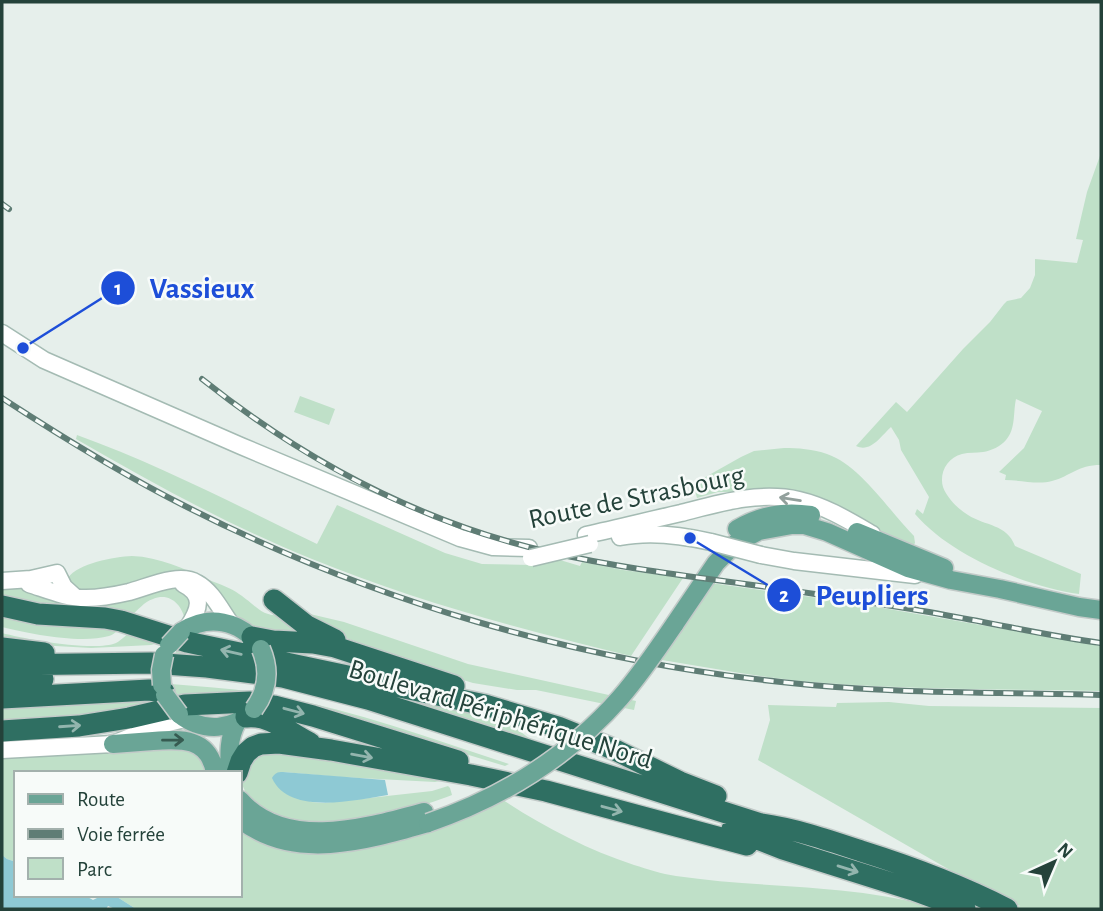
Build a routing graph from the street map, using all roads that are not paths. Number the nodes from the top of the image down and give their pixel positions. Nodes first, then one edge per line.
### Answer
1 (2, 333) edge
2 (635, 529) junction
3 (895, 548) junction
4 (52, 580) junction
5 (951, 580) junction
6 (170, 581) junction
7 (2, 584) edge
8 (1000, 589) junction
9 (274, 600) dead end
10 (2, 606) edge
11 (1101, 610) edge
12 (669, 623) junction
13 (231, 624) junction
14 (176, 640) junction
15 (256, 643) junction
16 (2, 648) edge
17 (44, 653) junction
18 (2, 654) edge
19 (2, 665) edge
20 (421, 676) junction
21 (2, 680) edge
22 (163, 691) junction
23 (2, 698) edge
24 (513, 713) junction
25 (246, 716) junction
26 (188, 719) junction
27 (2, 731) edge
28 (569, 732) junction
29 (113, 744) junction
30 (2, 750) edge
31 (331, 750) junction
32 (215, 771) edge
33 (220, 771) edge
34 (230, 771) edge
35 (238, 771) edge
36 (546, 791) junction
37 (242, 802) edge
38 (426, 817) junction
39 (242, 820) edge
40 (791, 829) junction
41 (783, 849) junction
42 (967, 903) edge
43 (1007, 909) edge

1 - 2 main road, Route de Strasbourg, bridge
3 -> 2 main road, Route de Strasbourg
2 - 5 main road, Route de Strasbourg, bridge
3 - 8 main road, Route de Strasbourg
3 - 12 main road
4 - 6 main road
4 - 7 main road
4 - 7 main road
5 - 8 main road, Route de Strasbourg
5 - 12 main road
6 - 13 main road
6 - 14 main road
8 - 11 main road, Route de Strasbourg
9 - 20 highway
24 -> 10 highway
12 - 28 main road
12 - 38 main road, bridge
13 - 14 main road
13 - 15 main road
14 - 17 highway
14 - 22 main road, bridge
15 - 20 highway
15 - 25 main road, bridge
16 - 17 highway
17 - 18 highway
19 - 40 highway, Boulevard Périphérique Nord
20 - 24 highway
21 - 41 highway, Boulevard Périphérique Nord
22 - 23 highway
22 - 26 main road, bridge
24 - 28 highway
25 - 26 main road
25 - 31 highway
25 - 34 main road
26 - 29 main road
26 - 33 main road
27 -> 36 highway
28 - 38 main road
28 - 40 highway
29 - 30 main road
29 -> 32 main road
31 - 35 highway
31 -> 36 highway
36 -> 41 highway
37 - 38 main road
38 - 39 main road
40 - 42 highway, Boulevard Périphérique Nord
41 -> 42 highway, Boulevard Périphérique Nord
42 - 43 highway

